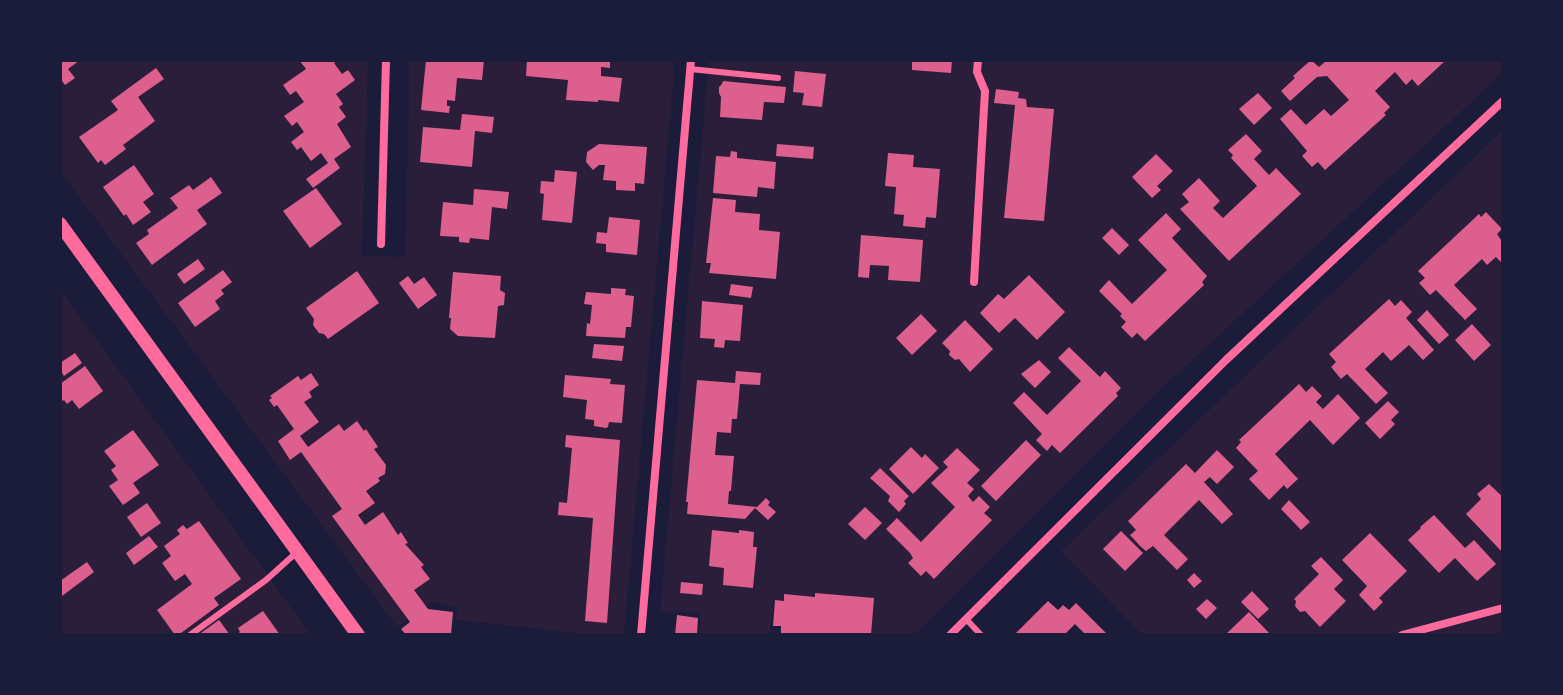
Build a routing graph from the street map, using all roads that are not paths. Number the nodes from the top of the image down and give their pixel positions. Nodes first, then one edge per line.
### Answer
1 (386, 60) edge
2 (978, 60) edge
3 (691, 65) edge
4 (778, 78) dead end
5 (1503, 101) edge
6 (60, 224) edge
7 (381, 244) dead end
8 (974, 282) dead end
9 (297, 552) junction
10 (1503, 608) edge
11 (966, 619) junction
12 (190, 635) edge
13 (358, 635) edge
14 (641, 635) edge
15 (950, 635) edge
16 (981, 635) edge
17 (1402, 635) edge

1 - 7 street
2 - 8 street
3 - 4 lane
3 - 14 street
5 - 11 street
6 - 9 street
9 - 12 lane
9 - 13 street
10 - 17 street
11 - 15 street
11 - 16 lane

